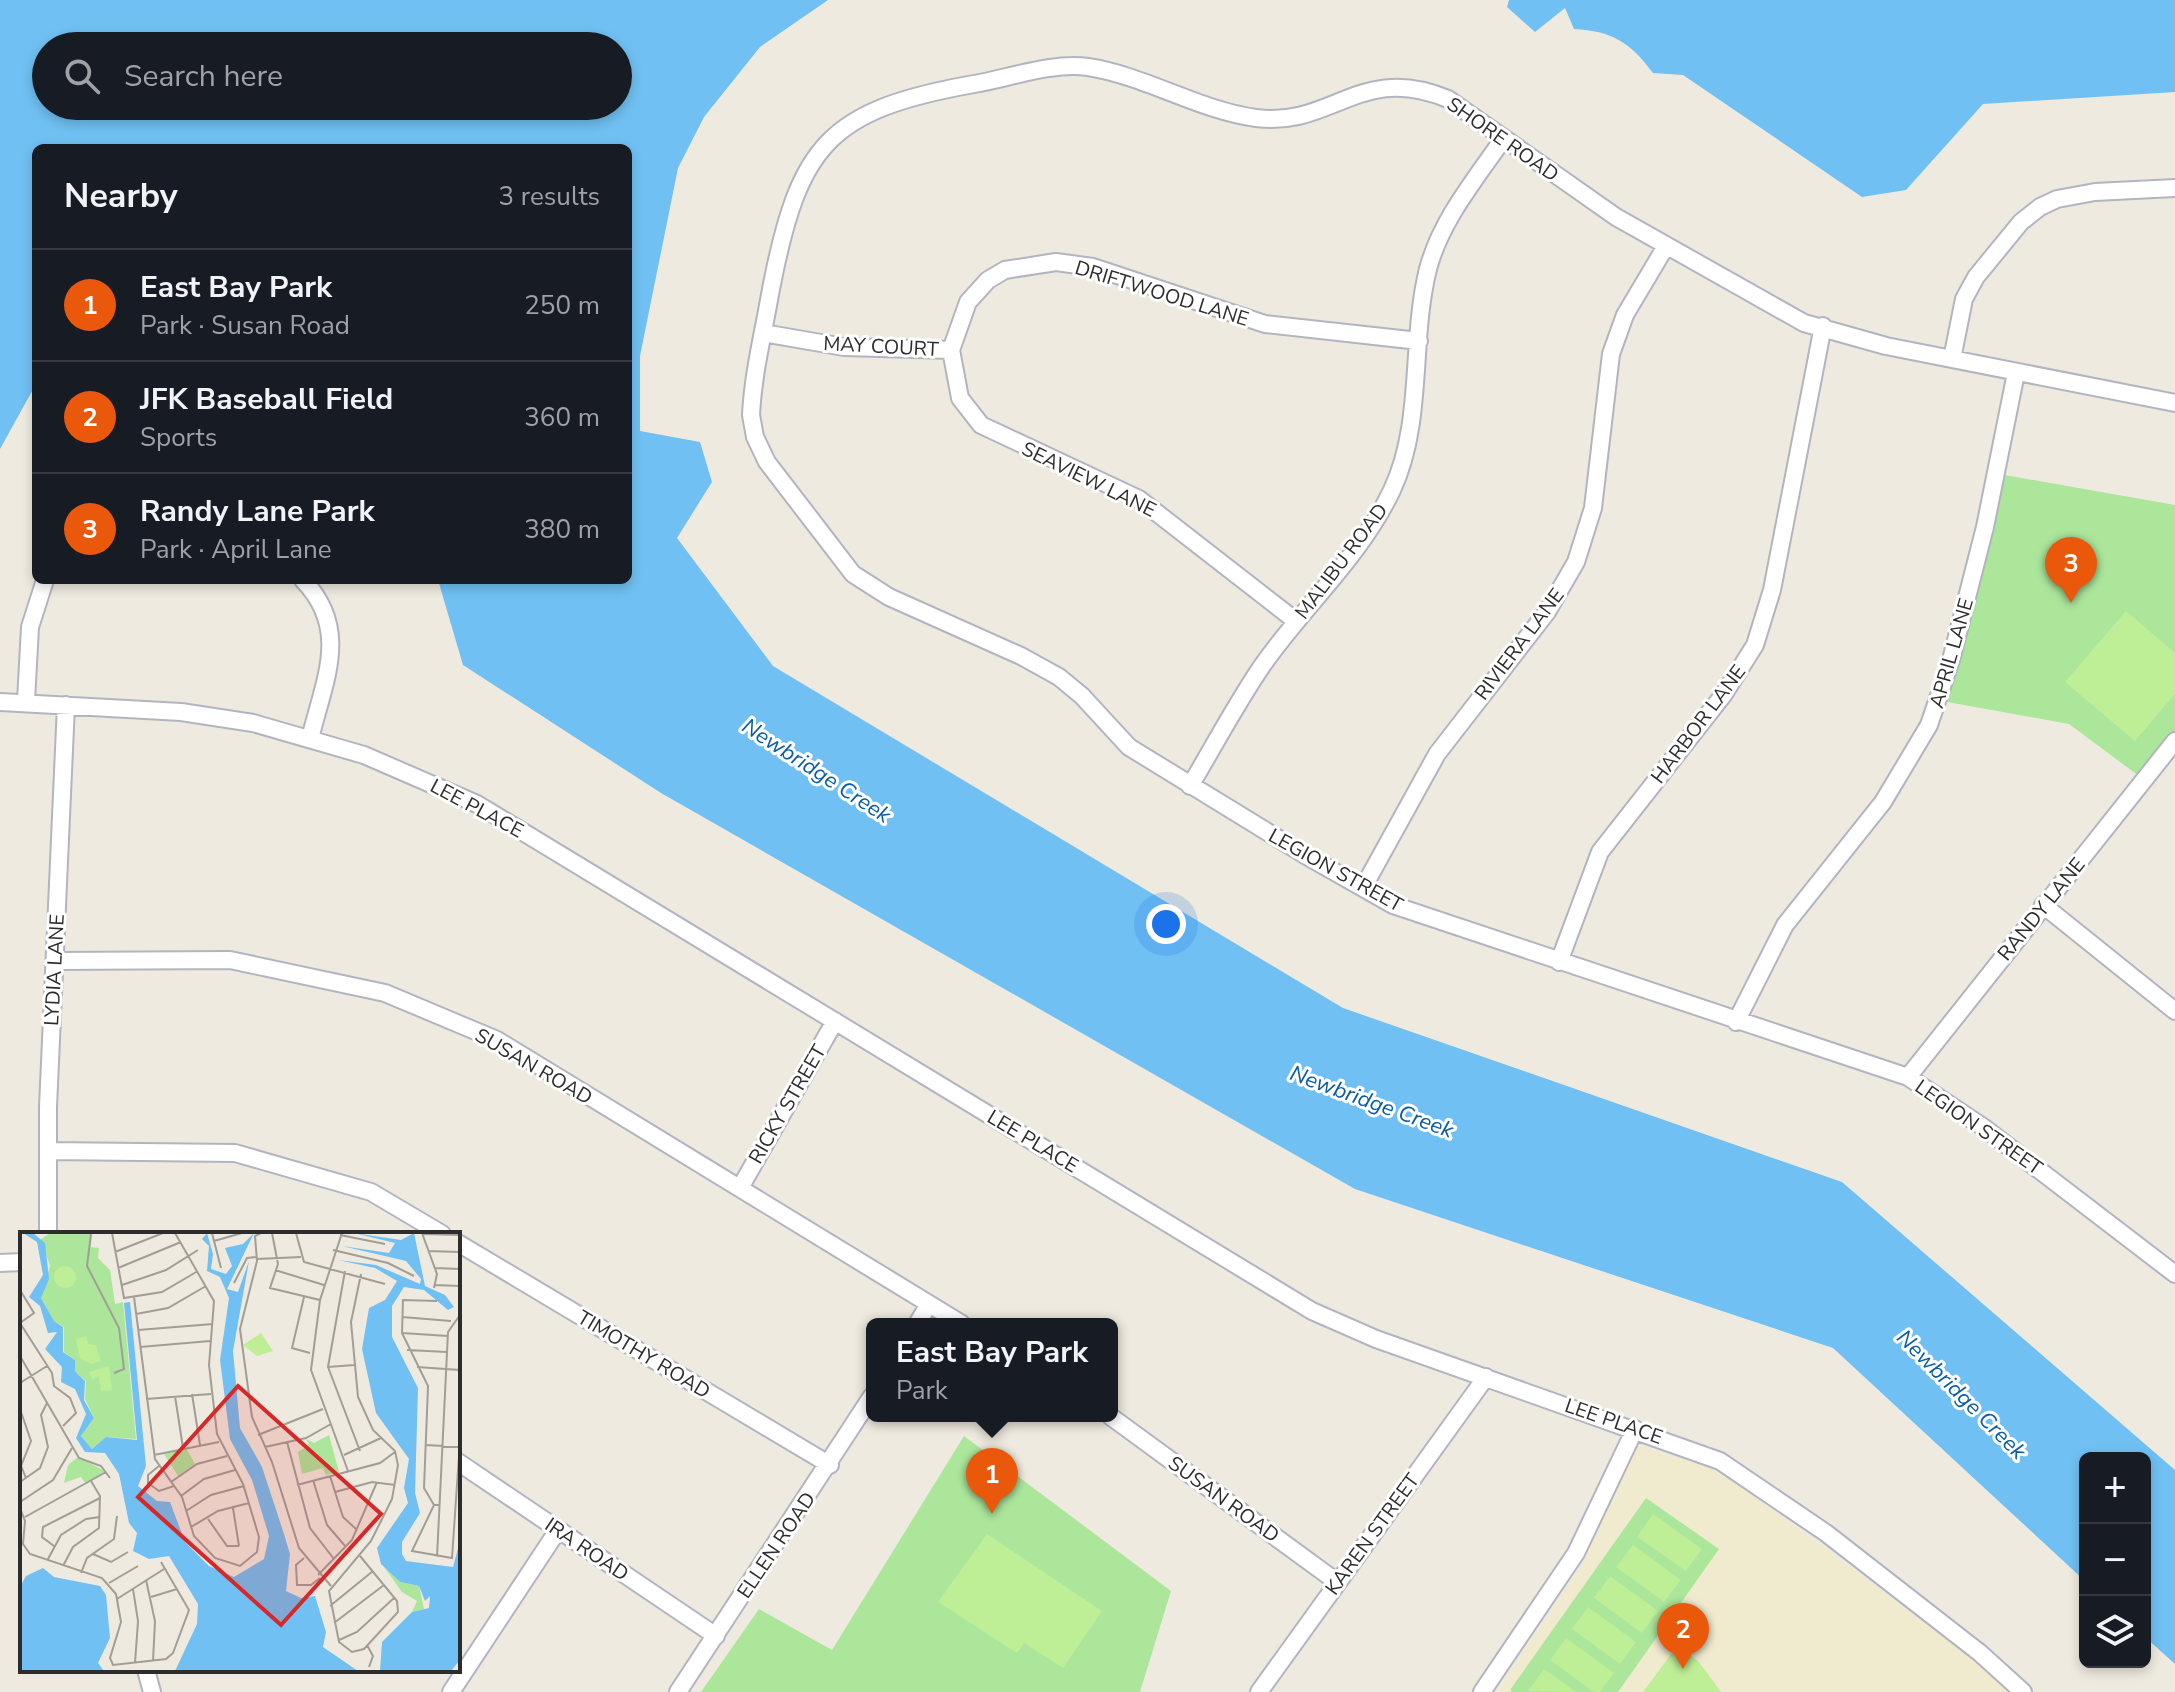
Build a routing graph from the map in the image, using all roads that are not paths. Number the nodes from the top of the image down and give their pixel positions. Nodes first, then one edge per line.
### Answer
1 (1503, 139) junction
2 (2175, 188) edge
3 (1666, 246) junction
4 (1823, 326) junction
5 (763, 333) junction
6 (1419, 341) junction
7 (951, 350) junction
8 (1952, 359) junction
9 (2016, 373) junction
10 (2175, 403) edge
11 (44, 584) edge
12 (306, 584) edge
13 (1296, 621) junction
14 (26, 701) junction
15 (0, 702) edge
16 (66, 705) junction
17 (310, 739) junction
18 (2172, 750) edge
19 (1190, 786) junction
20 (1363, 888) junction
21 (2043, 905) junction
22 (55, 961) junction
23 (1559, 962) junction
24 (2175, 1011) edge
25 (835, 1021) junction
26 (1736, 1022) junction
27 (1908, 1077) junction
28 (48, 1151) junction
29 (740, 1188) junction
30 (48, 1232) edge
31 (439, 1232) edge
32 (460, 1244) edge
33 (20, 1262) edge
34 (0, 1263) edge
35 (2175, 1274) edge
36 (929, 1304) junction
37 (921, 1318) edge
38 (952, 1318) edge
39 (1486, 1377) junction
40 (866, 1406) edge
41 (1118, 1422) edge
42 (1635, 1429) junction
43 (460, 1463) edge
44 (830, 1465) junction
45 (558, 1530) junction
46 (1337, 1582) junction
47 (716, 1636) junction
48 (147, 1672) edge
49 (152, 1692) edge
50 (451, 1692) edge
51 (678, 1692) edge
52 (1259, 1692) edge
53 (1482, 1692) edge
54 (2023, 1692) edge

1 - 3 street, SHORE ROAD
1 - 5 street, SHORE ROAD
1 - 6 street, MALIBU ROAD
2 - 8 street
3 - 4 street, SHORE ROAD
3 - 20 street, RIVIERA LANE
4 - 8 street, SHORE ROAD
4 - 23 street, HARBOR LANE
5 - 7 street, MAY COURT
5 - 19 street, LEGION STREET
6 - 7 street, DRIFTWOOD LANE
6 - 13 street, MALIBU ROAD
7 - 13 street, SEAVIEW LANE
8 - 9 street, SHORE ROAD
9 - 10 street, SHORE ROAD
9 - 26 street, APRIL LANE
11 - 14 street
12 - 17 street
13 - 19 street, MALIBU ROAD
14 - 15 street, LEE PLACE
14 - 16 street, LEE PLACE
16 - 17 street, LEE PLACE
16 - 22 street, LYDIA LANE
17 - 25 street, LEE PLACE
18 - 21 street, RANDY LANE
19 - 20 street, LEGION STREET
20 - 23 street, LEGION STREET
21 - 24 street
21 - 27 street, RANDY LANE
22 - 28 street, LYDIA LANE
22 - 29 street, SUSAN ROAD
23 - 26 street, LEGION STREET
25 - 29 street, RICKY STREET
25 - 39 street, LEE PLACE
26 - 27 street, LEGION STREET
27 - 35 street, LEGION STREET
28 - 30 street, LYDIA LANE
28 - 31 street
29 - 36 street, SUSAN ROAD
32 - 44 street, TIMOTHY ROAD
33 - 34 street
36 - 37 street
36 - 38 street, SUSAN ROAD
39 - 42 street, LEE PLACE
39 - 46 street, KAREN STREET
40 - 44 street, ELLEN ROAD
41 - 46 street, SUSAN ROAD
42 - 53 street
42 - 54 street, LEE PLACE
43 - 45 street, IRA ROAD
44 - 47 street, ELLEN ROAD
45 - 47 street, IRA ROAD
45 - 50 street
46 - 52 street, KAREN STREET
47 - 51 street, ELLEN ROAD
48 - 49 street

